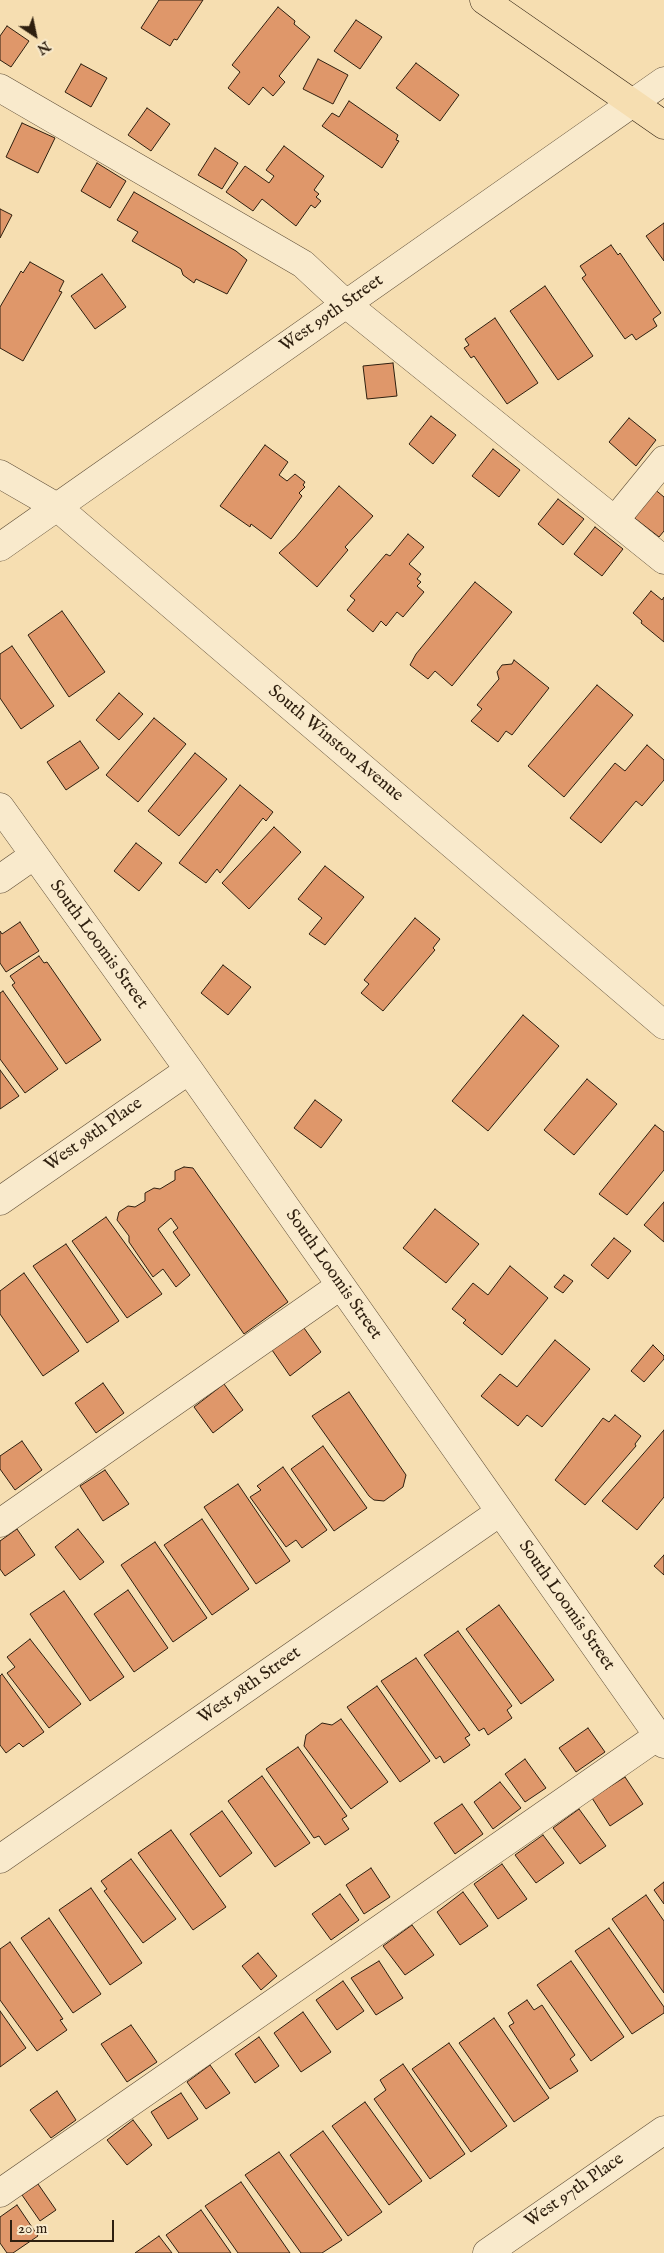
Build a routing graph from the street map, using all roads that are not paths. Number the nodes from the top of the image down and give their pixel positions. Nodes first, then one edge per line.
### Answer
1 (484, 0) edge
2 (664, 81) edge
3 (0, 88) edge
4 (632, 103) junction
5 (664, 125) edge
6 (346, 304) junction
7 (664, 460) edge
8 (0, 474) edge
9 (57, 506) junction
10 (614, 520) junction
11 (0, 547) edge
12 (664, 560) edge
13 (0, 808) edge
14 (33, 856) junction
15 (0, 879) edge
16 (664, 1025) edge
17 (189, 1070) junction
18 (0, 1201) edge
19 (340, 1286) junction
20 (500, 1512) junction
21 (0, 1523) edge
22 (661, 1740) edge
23 (0, 1859) edge
24 (664, 2130) edge
25 (0, 2193) edge
26 (487, 2253) edge

1 - 4 main road
2 - 4 street, West 99th Street
3 - 6 street
4 - 5 main road
4 - 6 street, West 99th Street
6 - 9 street, West 99th Street
6 - 10 street
7 - 10 street
8 - 9 street, South Winston Avenue
9 - 11 street, West 99th Street
9 - 16 street, South Winston Avenue
10 - 12 street
13 - 14 street, South Loomis Street
14 - 15 street
14 - 17 street, South Loomis Street
17 - 18 street, West 98th Place
17 - 19 street, South Loomis Street
19 - 20 street, South Loomis Street
19 - 21 street
20 - 22 street, South Loomis Street
20 - 23 street, West 98th Street
22 - 25 street
24 - 26 street, West 97th Place

